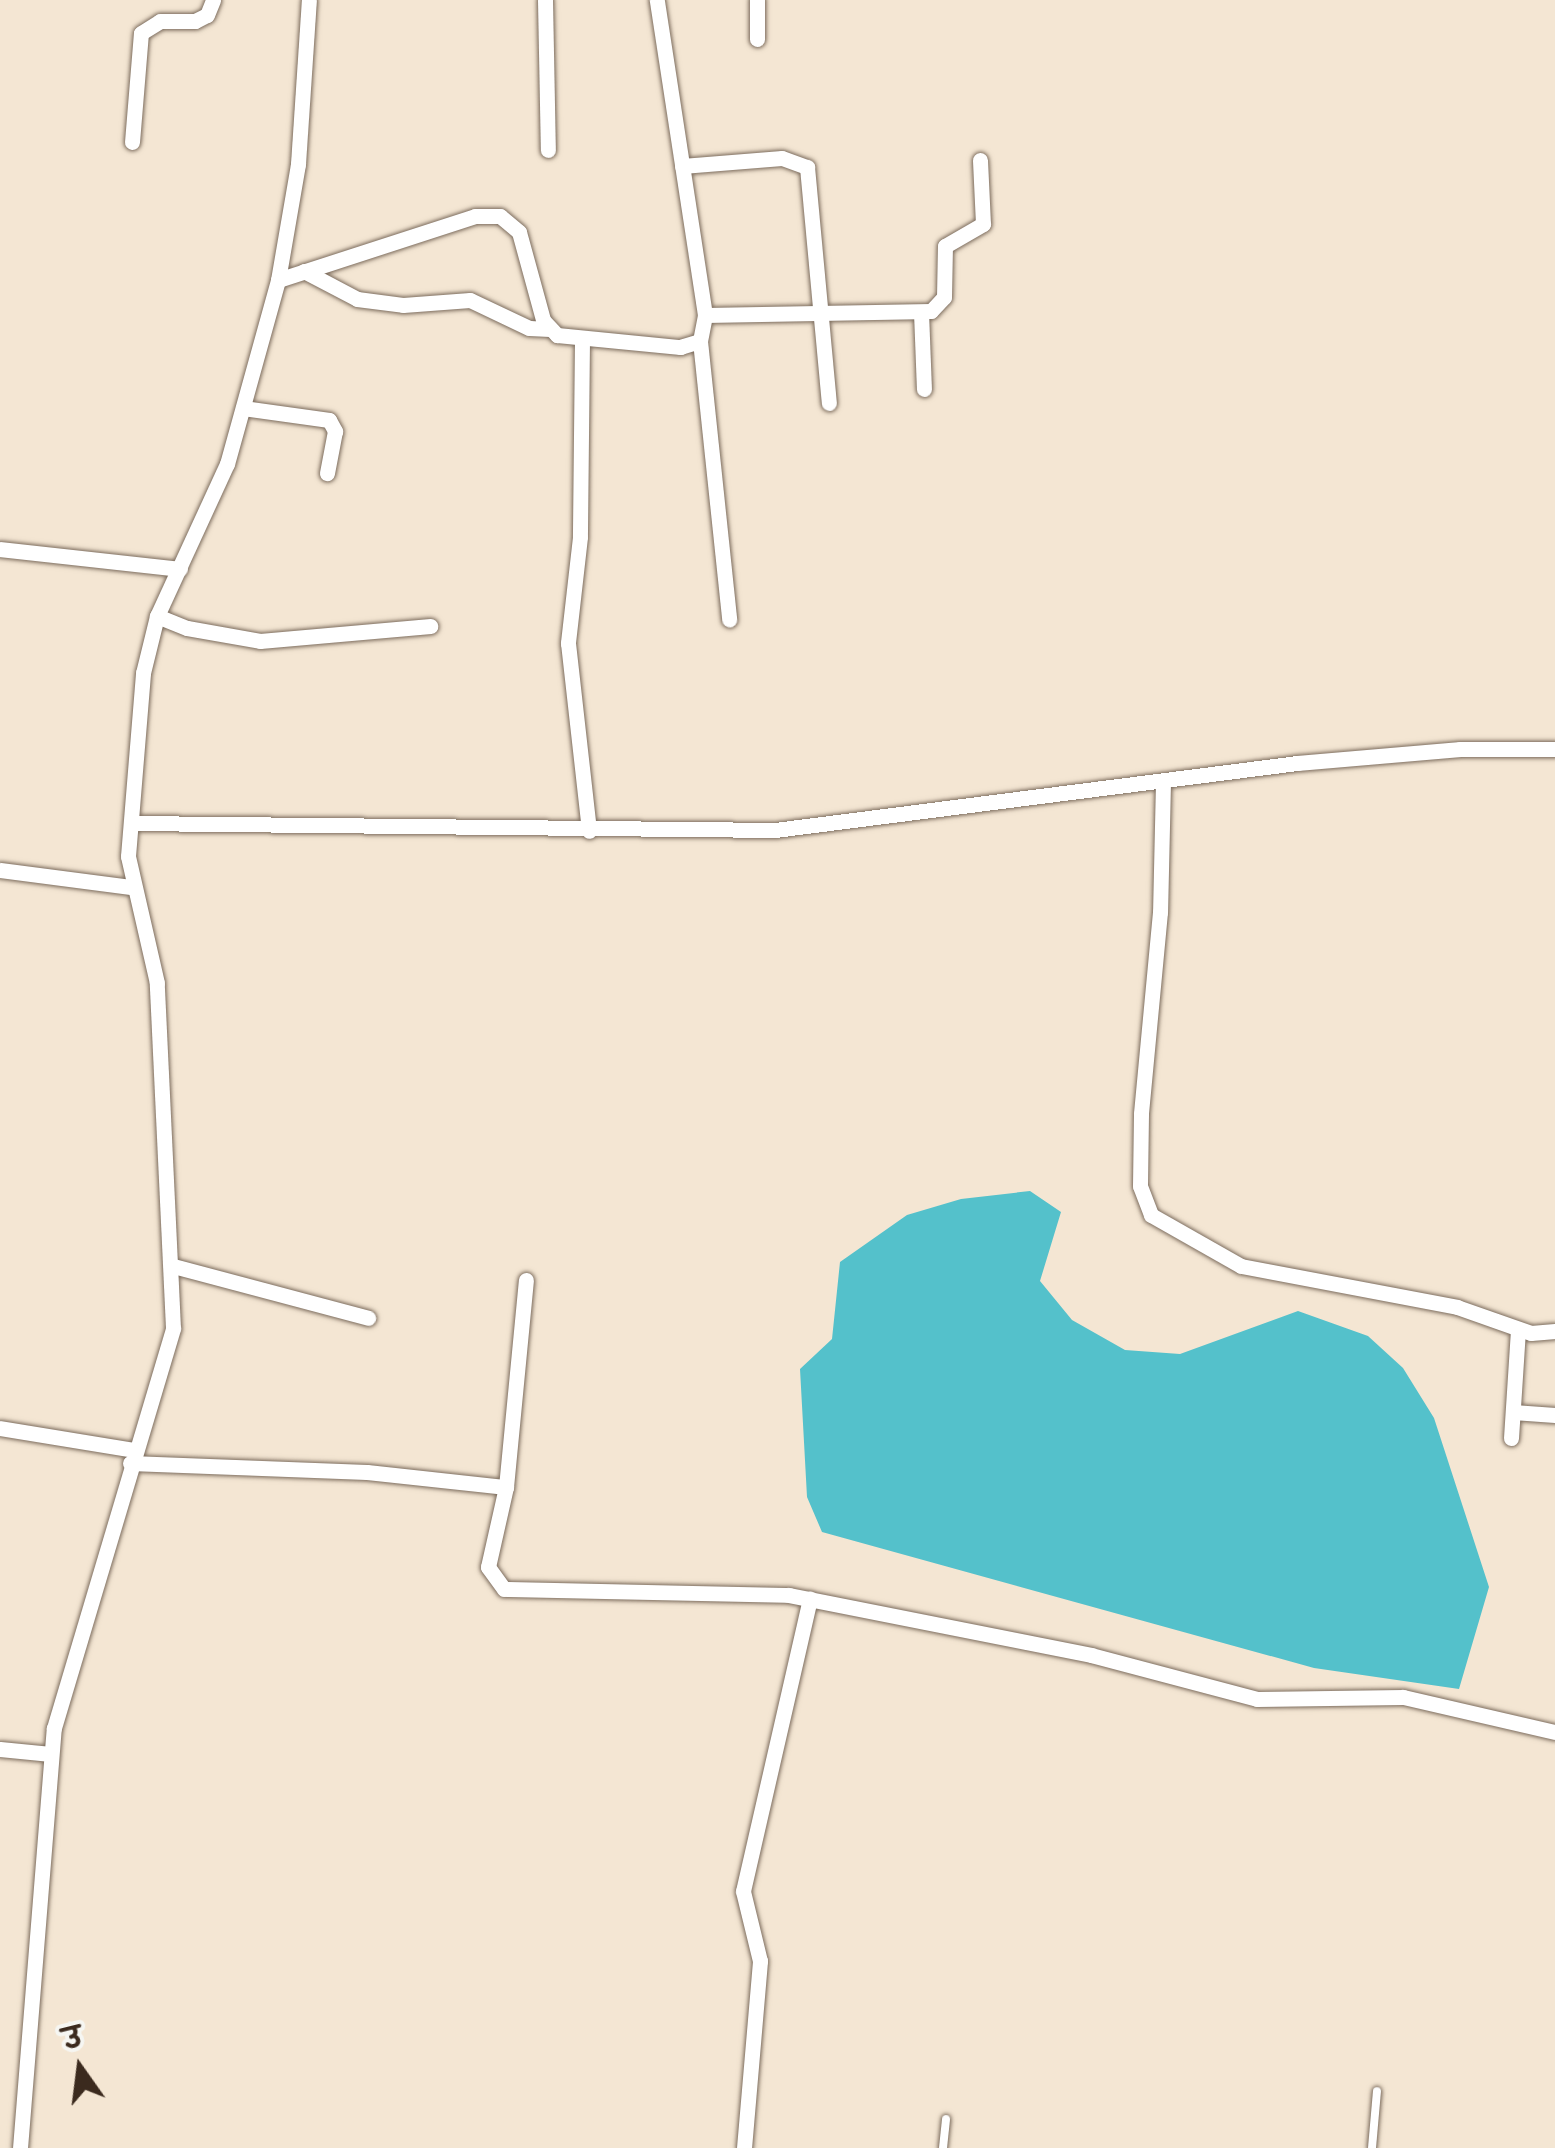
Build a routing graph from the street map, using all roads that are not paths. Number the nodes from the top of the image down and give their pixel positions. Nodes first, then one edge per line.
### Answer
1 (213, 0) edge
2 (309, 0) edge
3 (544, 0) edge
4 (657, 0) edge
5 (757, 0) edge
6 (757, 39) dead end
7 (132, 142) dead end
8 (548, 150) dead end
9 (980, 160) dead end
10 (682, 166) junction
11 (304, 271) junction
12 (278, 280) junction
13 (921, 312) junction
14 (825, 314) junction
15 (705, 315) junction
16 (550, 329) junction
17 (582, 340) junction
18 (700, 341) junction
19 (924, 389) dead end
20 (829, 403) dead end
21 (243, 408) junction
22 (327, 473) dead end
23 (0, 548) edge
24 (180, 569) junction
25 (157, 616) junction
26 (729, 619) dead end
27 (430, 626) dead end
28 (1555, 750) edge
29 (1164, 782) junction
30 (131, 823) junction
31 (589, 831) junction
32 (0, 870) edge
33 (131, 888) junction
34 (172, 1266) junction
35 (526, 1280) dead end
36 (368, 1318) dead end
37 (1518, 1328) junction
38 (1555, 1331) edge
39 (1513, 1412) junction
40 (1555, 1415) edge
41 (0, 1428) edge
42 (1511, 1438) dead end
43 (132, 1457) junction
44 (506, 1488) junction
45 (810, 1599) junction
46 (1555, 1732) edge
47 (0, 1749) edge
48 (51, 1754) junction
49 (1377, 2091) dead end
50 (946, 2119) dead end
51 (20, 2148) edge
52 (744, 2148) edge
53 (943, 2148) edge
54 (1372, 2148) edge

1 - 7 street
2 - 12 street
3 - 8 street
4 - 10 street
5 - 6 street
9 - 13 street
10 - 14 street
10 - 15 street
11 - 12 street
11 - 16 street
11 - 16 street
12 - 21 street
13 - 14 street
13 - 19 street
14 - 15 street
14 - 20 street
15 - 18 street
16 - 17 street
17 - 18 street
17 - 31 street
18 - 26 street
21 - 22 street
21 - 24 street
23 - 24 street
24 - 25 street
25 - 27 street
25 - 30 street
28 - 29 street
29 - 31 street
29 - 37 street
30 - 31 street
30 - 33 street
32 - 33 street
33 - 34 street
34 - 36 street
34 - 43 street
35 - 44 street
37 - 38 street
37 - 39 street
39 - 40 street
39 - 42 street
41 - 43 street
43 - 44 street
43 - 48 street
44 - 45 street
45 - 46 street
45 - 52 street
47 - 48 street
48 - 51 street
49 - 54 lane
50 - 53 lane

